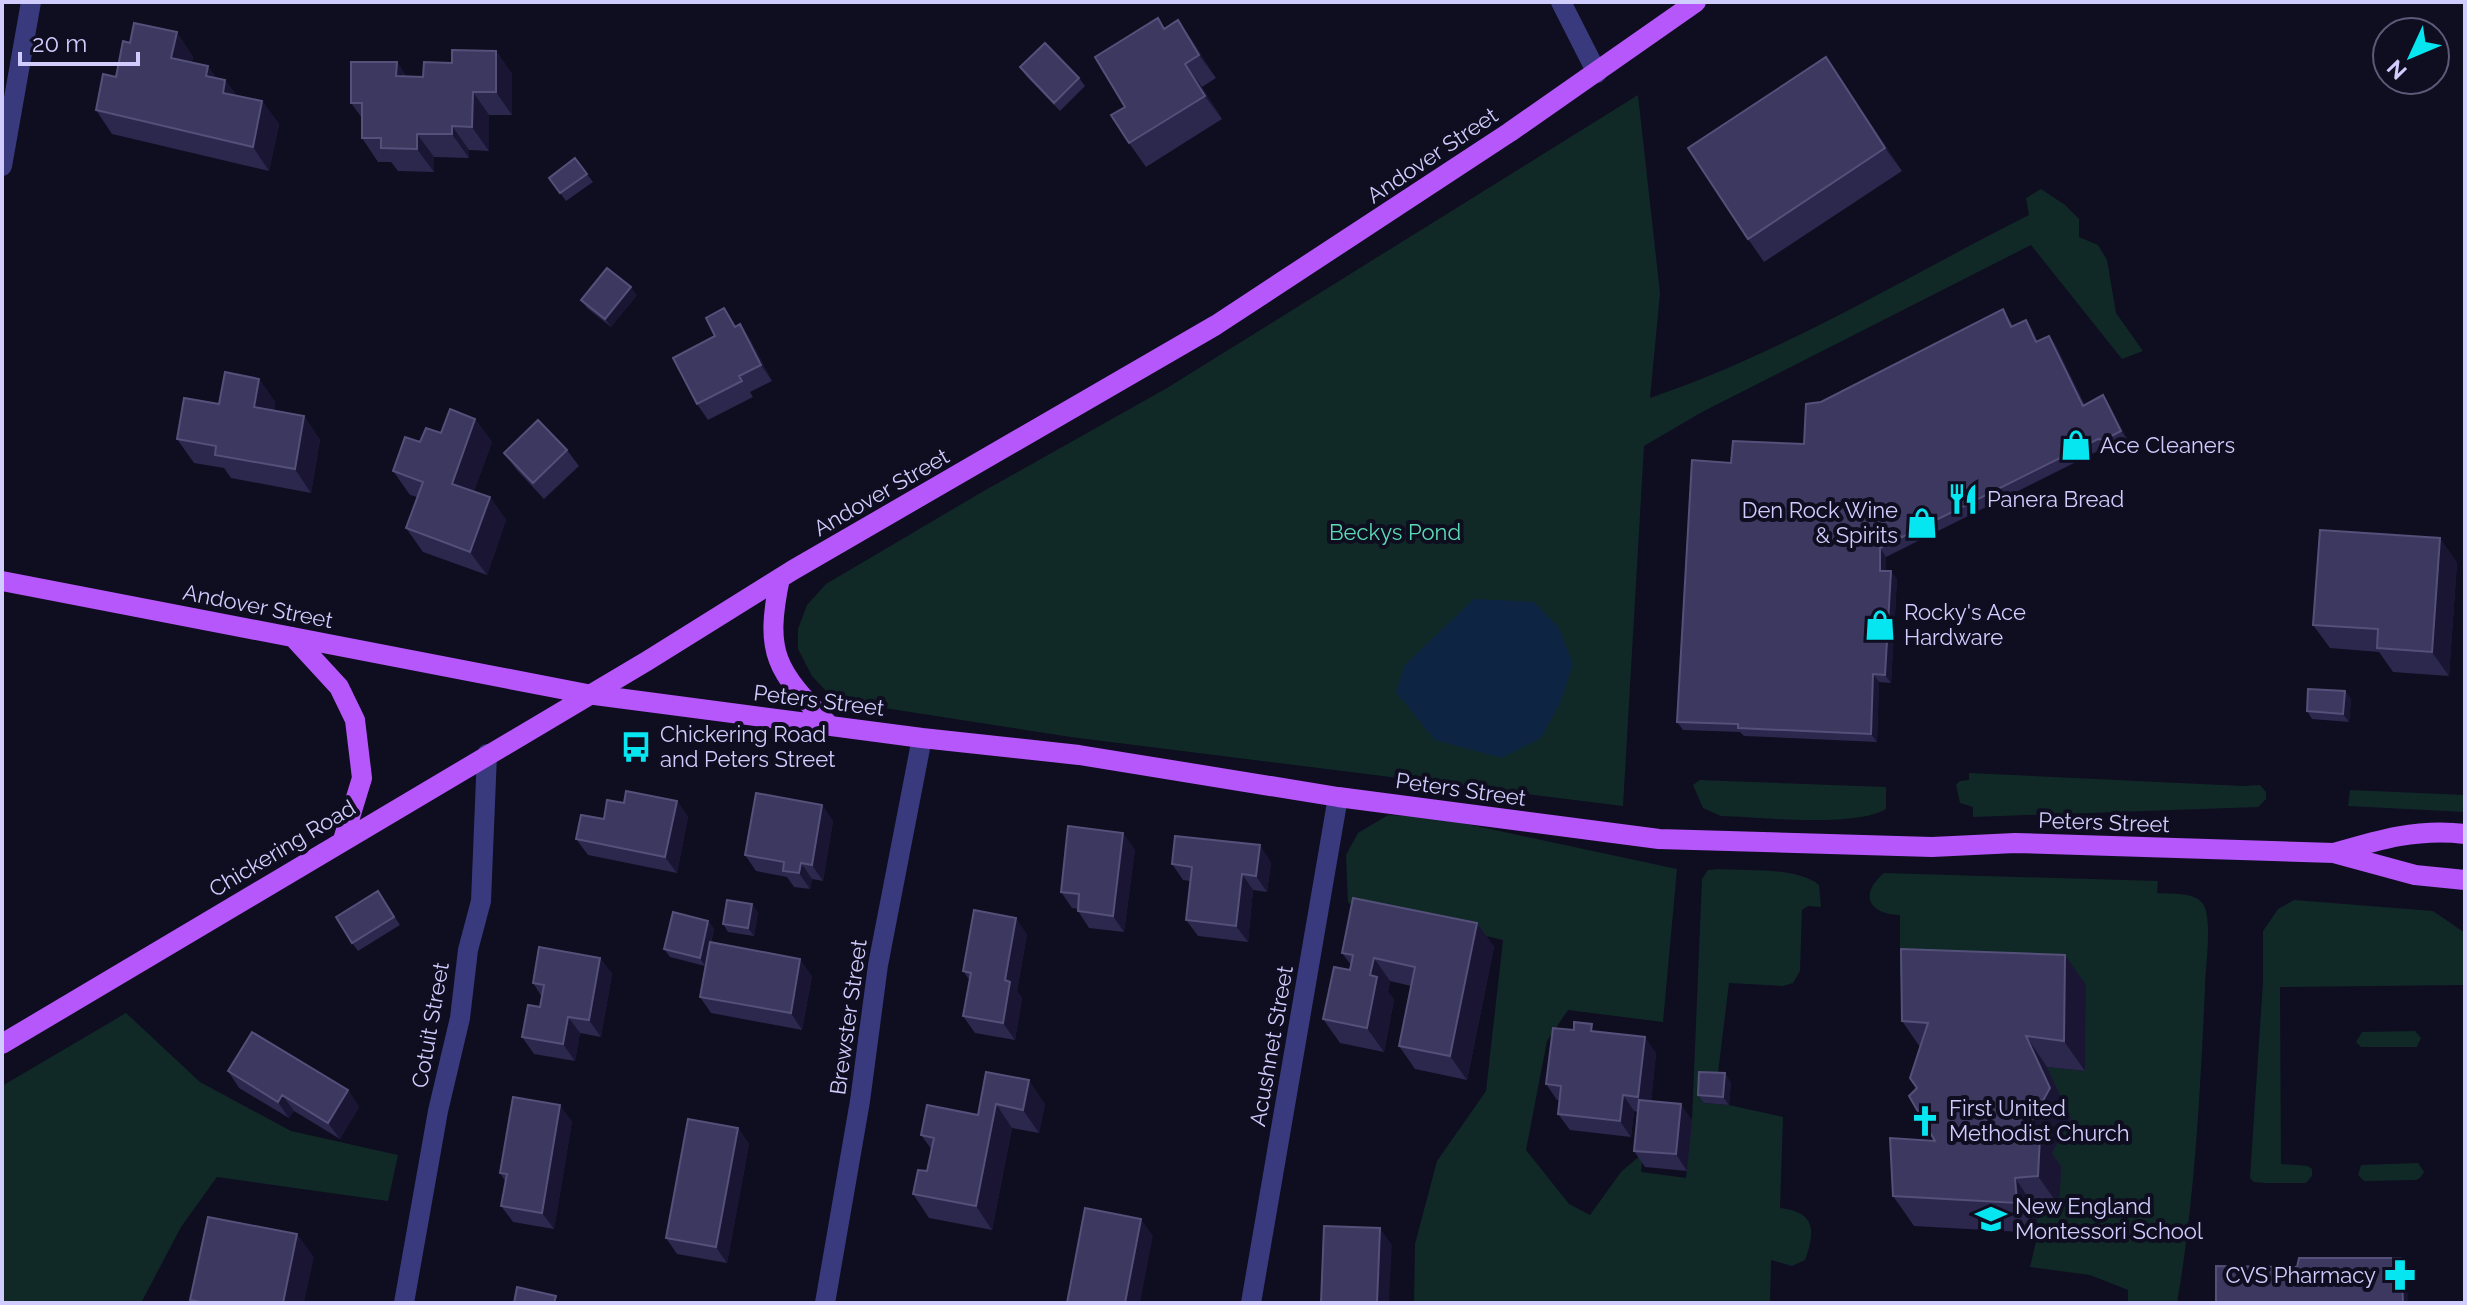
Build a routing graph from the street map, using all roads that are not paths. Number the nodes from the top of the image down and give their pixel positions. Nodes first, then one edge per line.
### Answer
1 (31, 2) edge
2 (1561, 2) edge
3 (1696, 2) edge
4 (1597, 73) junction
5 (2, 166) edge
6 (780, 578) junction
7 (2, 581) edge
8 (293, 637) junction
9 (587, 694) junction
10 (828, 724) junction
11 (922, 738) junction
12 (487, 754) junction
13 (1338, 797) junction
14 (2465, 834) edge
15 (343, 840) junction
16 (2334, 853) junction
17 (2465, 880) edge
18 (2, 1044) edge
19 (404, 1303) edge
20 (825, 1303) edge
21 (1251, 1303) edge

1 - 5 street
2 - 4 street
3 - 4 main road, Andover Street
4 - 6 main road, Andover Street
6 - 9 main road, Andover Street
6 - 10 main road
7 - 8 main road, Andover Street
8 - 9 main road, Andover Street
8 - 15 main road
9 - 10 main road, Peters Street
9 - 12 main road, Chickering Road
10 - 11 main road, Peters Street
11 - 13 main road, Peters Street
11 - 20 street, Brewster Street
12 - 15 main road, Chickering Road
12 - 19 street, Cotuit Street
13 - 16 main road, Peters Street
13 - 21 street, Acushnet Street
14 - 16 main road, Peters Street
15 - 18 main road, Chickering Road
16 - 17 main road, Peters Street

